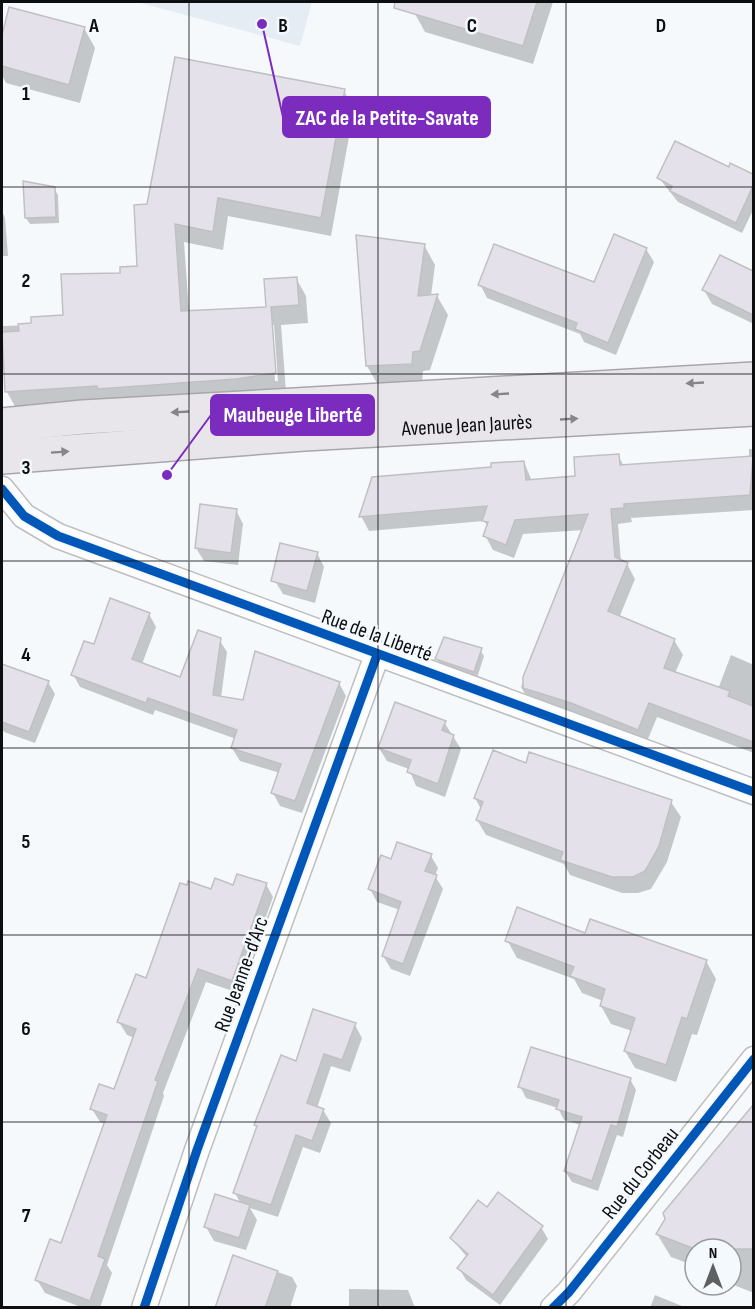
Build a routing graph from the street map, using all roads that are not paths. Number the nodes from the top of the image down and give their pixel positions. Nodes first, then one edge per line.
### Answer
1 (753, 380) edge
2 (753, 409) edge
3 (2, 425) edge
4 (2, 457) edge
5 (2, 489) edge
6 (377, 655) junction
7 (753, 792) edge
8 (753, 1059) edge
9 (144, 1308) edge
10 (553, 1308) edge

1 -> 3 main road, Avenue Jean Jaurès
4 -> 2 main road, Avenue Jean Jaurès
5 - 6 street, Rue de la Liberté
6 - 7 street, Rue de la Liberté
6 - 9 street, Rue Jeanne-d'Arc
8 - 10 street, Rue du Corbeau

